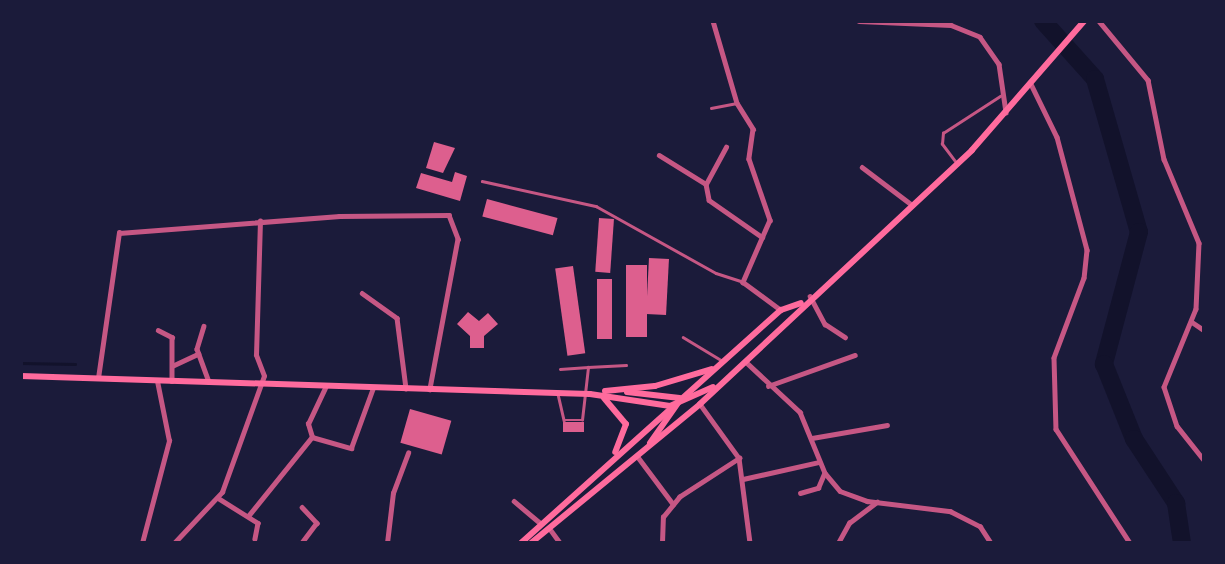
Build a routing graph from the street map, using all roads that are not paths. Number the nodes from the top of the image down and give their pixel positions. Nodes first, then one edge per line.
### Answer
1 (713, 21) edge
2 (859, 21) edge
3 (1084, 21) edge
4 (1099, 21) edge
5 (1031, 84) junction
6 (1000, 96) junction
7 (737, 103) junction
8 (711, 108) dead end
9 (1007, 113) junction
10 (726, 147) dead end
11 (659, 155) dead end
12 (957, 164) junction
13 (862, 167) dead end
14 (482, 181) dead end
15 (706, 184) junction
16 (912, 205) junction
17 (260, 221) junction
18 (762, 237) junction
19 (743, 282) junction
20 (362, 293) dead end
21 (810, 296) junction
22 (803, 302) junction
23 (781, 310) junction
24 (1192, 322) junction
25 (204, 326) dead end
26 (158, 330) dead end
27 (1204, 330) edge
28 (683, 337) dead end
29 (845, 337) dead end
30 (198, 354) junction
31 (855, 355) dead end
32 (746, 362) junction
33 (626, 365) dead end
34 (721, 365) junction
35 (172, 366) junction
36 (589, 367) junction
37 (560, 369) dead end
38 (21, 376) edge
39 (98, 379) junction
40 (157, 381) junction
41 (172, 381) junction
42 (723, 381) junction
43 (210, 383) junction
44 (260, 384) junction
45 (326, 386) junction
46 (768, 386) junction
47 (373, 388) junction
48 (407, 389) junction
49 (430, 390) junction
50 (558, 393) junction
51 (588, 394) junction
52 (604, 394) junction
53 (676, 404) junction
54 (700, 404) junction
55 (887, 425) dead end
56 (312, 437) junction
57 (811, 438) junction
58 (408, 453) dead end
59 (639, 456) junction
60 (739, 458) junction
61 (610, 460) junction
62 (1204, 460) edge
63 (820, 462) junction
64 (825, 473) junction
65 (743, 479) junction
66 (800, 493) dead end
67 (218, 499) junction
68 (514, 502) dead end
69 (878, 502) junction
70 (673, 504) junction
71 (302, 507) dead end
72 (249, 515) junction
73 (538, 522) junction
74 (550, 529) junction
75 (255, 539) dead end
76 (142, 543) edge
77 (174, 543) edge
78 (302, 543) edge
79 (387, 543) edge
80 (521, 543) edge
81 (531, 543) edge
82 (560, 543) edge
83 (662, 543) edge
84 (750, 543) edge
85 (838, 543) edge
86 (991, 543) edge
87 (1130, 543) edge

1 - 7 street
2 - 6 street
3 - 5 main road
4 - 24 street
5 - 9 main road
5 - 87 street
6 - 9 street
6 - 12 lane
7 - 8 lane
7 - 18 street
9 - 12 main road
10 - 15 street
11 - 15 street
12 - 16 main road
13 - 16 street
14 - 19 lane
15 - 18 street
16 - 21 main road
17 - 39 street
17 - 44 street
17 - 49 street
18 - 19 street
19 - 23 street
20 - 48 street
21 - 22 main road
21 - 29 street
22 - 23 main road
22 - 32 main road
23 - 34 main road
24 - 27 street
24 - 62 street
25 - 30 street
26 - 35 street
28 - 34 lane
30 - 35 street
30 - 43 street
31 - 46 street
32 - 42 main road
32 - 46 street
33 - 36 lane
34 - 52 main road
34 - 53 main road
35 - 41 street
36 - 37 lane
36 - 51 lane
38 - 39 main road
39 - 40 main road
40 - 41 main road
40 - 76 street
41 - 43 main road
42 - 53 main road
42 - 54 main road
43 - 44 main road
44 - 45 main road
44 - 67 street
45 - 47 main road
45 - 56 street
46 - 57 street
47 - 48 main road
47 - 56 street
48 - 49 main road
49 - 50 main road
50 - 51 main road
50 - 51 lane
51 - 52 main road
52 - 53 main road
52 - 53 main road
52 - 61 main road
53 - 59 main road
53 - 61 main road
54 - 59 main road
54 - 60 street
55 - 57 street
56 - 72 street
57 - 63 street
58 - 79 street
59 - 70 street
59 - 74 main road
60 - 65 street
60 - 70 street
61 - 73 main road
63 - 64 street
63 - 65 street
64 - 66 street
64 - 69 street
65 - 84 street
67 - 72 street
67 - 77 street
68 - 73 street
69 - 85 street
69 - 86 street
70 - 83 street
71 - 78 street
72 - 75 street
73 - 80 main road
74 - 81 main road
74 - 82 street

